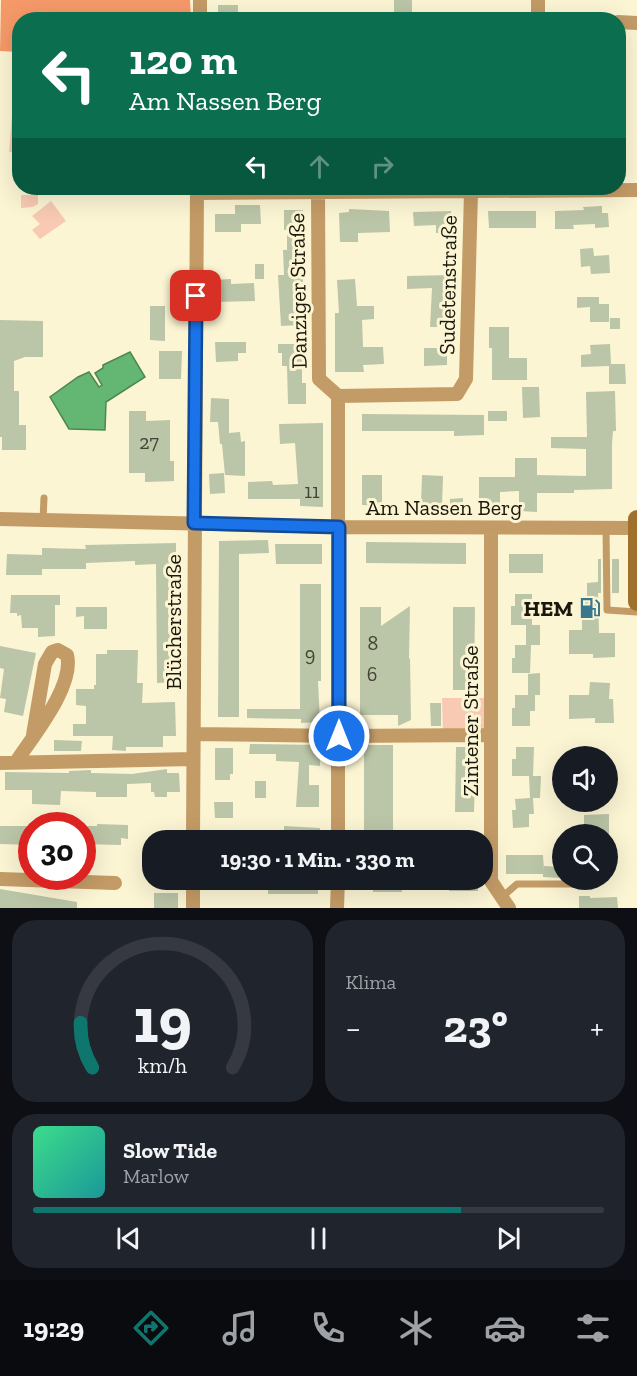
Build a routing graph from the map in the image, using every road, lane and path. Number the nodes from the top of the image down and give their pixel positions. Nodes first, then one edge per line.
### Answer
1 (197, 195) edge
2 (318, 195) edge
3 (471, 195) edge
4 (338, 396) junction
5 (44, 498) dead end
6 (0, 519) edge
7 (637, 519) edge
8 (43, 520) junction
9 (194, 523) junction
10 (339, 527) junction
11 (491, 528) junction
12 (606, 528) junction
13 (637, 528) edge
14 (637, 602) edge
15 (637, 612) edge
16 (194, 734) junction
17 (33, 735) junction
18 (491, 735) junction
19 (339, 736) junction
20 (193, 759) junction
21 (16, 762) junction
22 (0, 763) edge
23 (194, 830) edge
24 (338, 830) edge
25 (0, 879) edge
26 (115, 883) dead end
27 (552, 884) edge
28 (194, 890) edge
29 (338, 890) edge
30 (506, 903) edge
31 (194, 908) edge
32 (338, 908) edge

1 - 9 street, Blücherstraße
2 - 4 street, Danziger Straße
3 - 4 street, Sudetenstraße
4 - 10 street
5 - 8 lane
6 - 8 street, Am Nassen Berg
7 - 13 street
8 - 9 street, Am Nassen Berg
9 - 10 street, Am Nassen Berg
9 - 16 street, Blücherstraße
10 - 11 street, Am Nassen Berg
10 - 19 street
11 - 12 street, Am Nassen Berg
11 - 18 street, Zintener Straße
12 - 13 street, Am Nassen Berg
12 - 15 lane
13 - 14 street
16 - 19 street
16 - 20 street, Blücherstraße
17 - 17 street
17 - 21 street
18 - 19 street
18 - 30 street, Zintener Straße
19 - 24 street
20 - 21 street
20 - 23 street, Blücherstraße
21 - 22 street
25 - 26 street
27 - 30 lane
28 - 31 street
29 - 32 street

